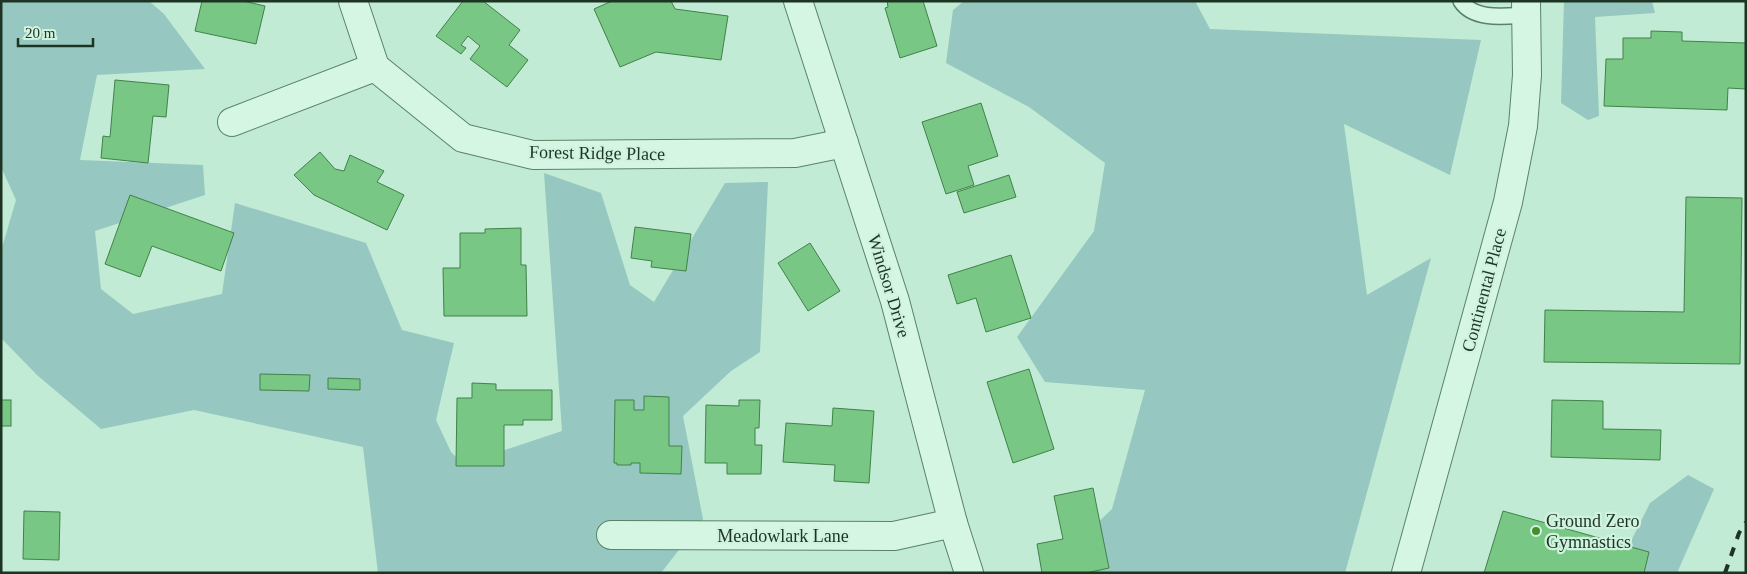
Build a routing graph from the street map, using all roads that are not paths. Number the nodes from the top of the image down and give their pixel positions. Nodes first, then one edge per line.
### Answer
1 (353, 1) edge
2 (798, 1) edge
3 (1461, 1) edge
4 (1526, 8) edge
5 (375, 66) junction
6 (232, 122) dead end
7 (844, 143) junction
8 (953, 523) junction
9 (611, 535) dead end
10 (969, 573) edge
11 (1406, 573) edge

1 - 5 street
2 - 7 street, Windsor Drive
3 - 4 lane
4 - 11 street, Continental Place
5 - 6 street
5 - 7 street, Forest Ridge Place
7 - 8 street, Windsor Drive
8 - 9 street, Meadowlark Lane
8 - 10 street, Windsor Drive

